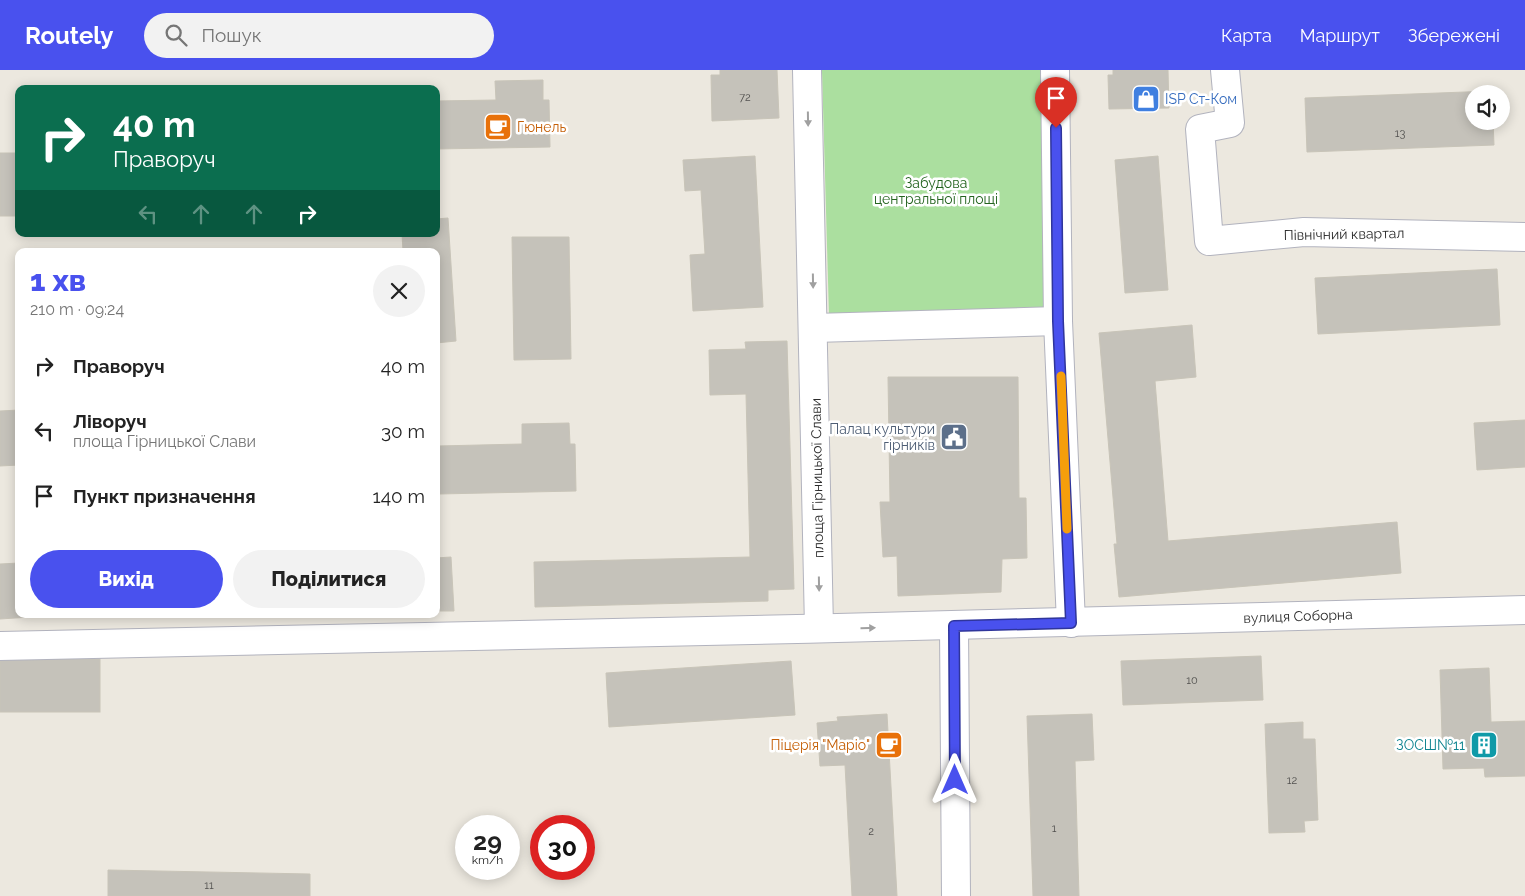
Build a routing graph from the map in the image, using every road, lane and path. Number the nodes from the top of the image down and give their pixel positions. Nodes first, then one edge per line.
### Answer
1 (807, 70) edge
2 (1054, 70) edge
3 (1225, 70) edge
4 (1525, 237) edge
5 (1058, 321) junction
6 (814, 328) junction
7 (1525, 610) edge
8 (1071, 623) junction
9 (954, 626) junction
10 (819, 628) junction
11 (0, 646) edge
12 (956, 896) edge

1 -> 6 street, площа Гірницької Слави
2 - 5 street
3 - 4 street, Північний квартал
5 - 6 street
5 - 8 street
6 -> 10 street, площа Гірницької Слави
7 - 8 street, вулиця Соборна
8 - 9 street, вулиця Соборна
10 -> 9 street, вулиця Соборна
9 - 12 street
10 - 11 street, вулиця Соборна

